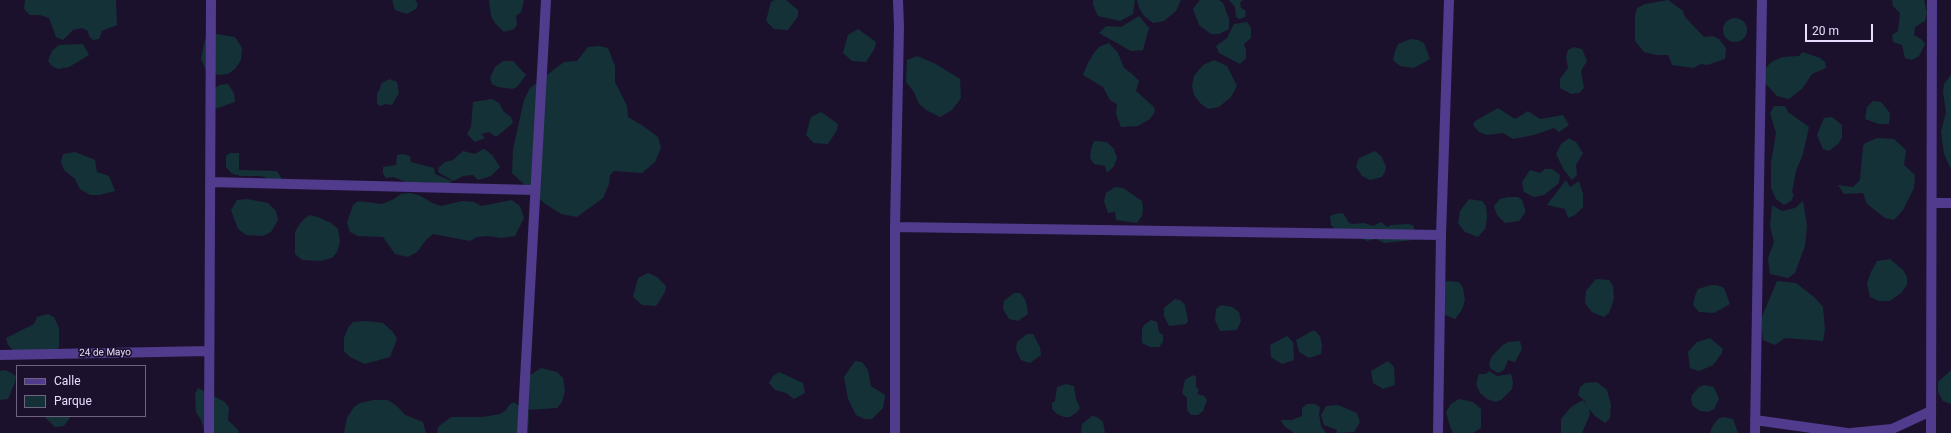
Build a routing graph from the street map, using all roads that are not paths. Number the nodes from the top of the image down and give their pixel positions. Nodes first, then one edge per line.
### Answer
1 (211, 0) edge
2 (546, 0) edge
3 (898, 0) edge
4 (1449, 0) edge
5 (1762, 0) edge
6 (1932, 0) edge
7 (210, 182) junction
8 (534, 190) junction
9 (1932, 203) junction
10 (1951, 203) edge
11 (895, 227) junction
12 (1441, 235) junction
13 (209, 351) junction
14 (0, 355) edge
15 (1931, 412) junction
16 (1755, 420) junction
17 (209, 433) edge
18 (522, 433) edge
19 (895, 433) edge
20 (1438, 433) edge
21 (1755, 433) edge
22 (1847, 433) edge
23 (1851, 433) edge
24 (1931, 433) edge

1 - 7 street
2 - 8 street
3 - 11 street
4 - 12 street
5 - 16 street
6 - 9 street
7 - 8 street
7 - 13 street
8 - 18 street
9 - 10 street
9 - 15 street
11 - 12 street
11 - 19 street
12 - 20 street
13 - 14 street, 24 de Mayo
13 - 17 street
15 - 23 street
15 - 24 street
16 - 21 street
16 - 22 street

